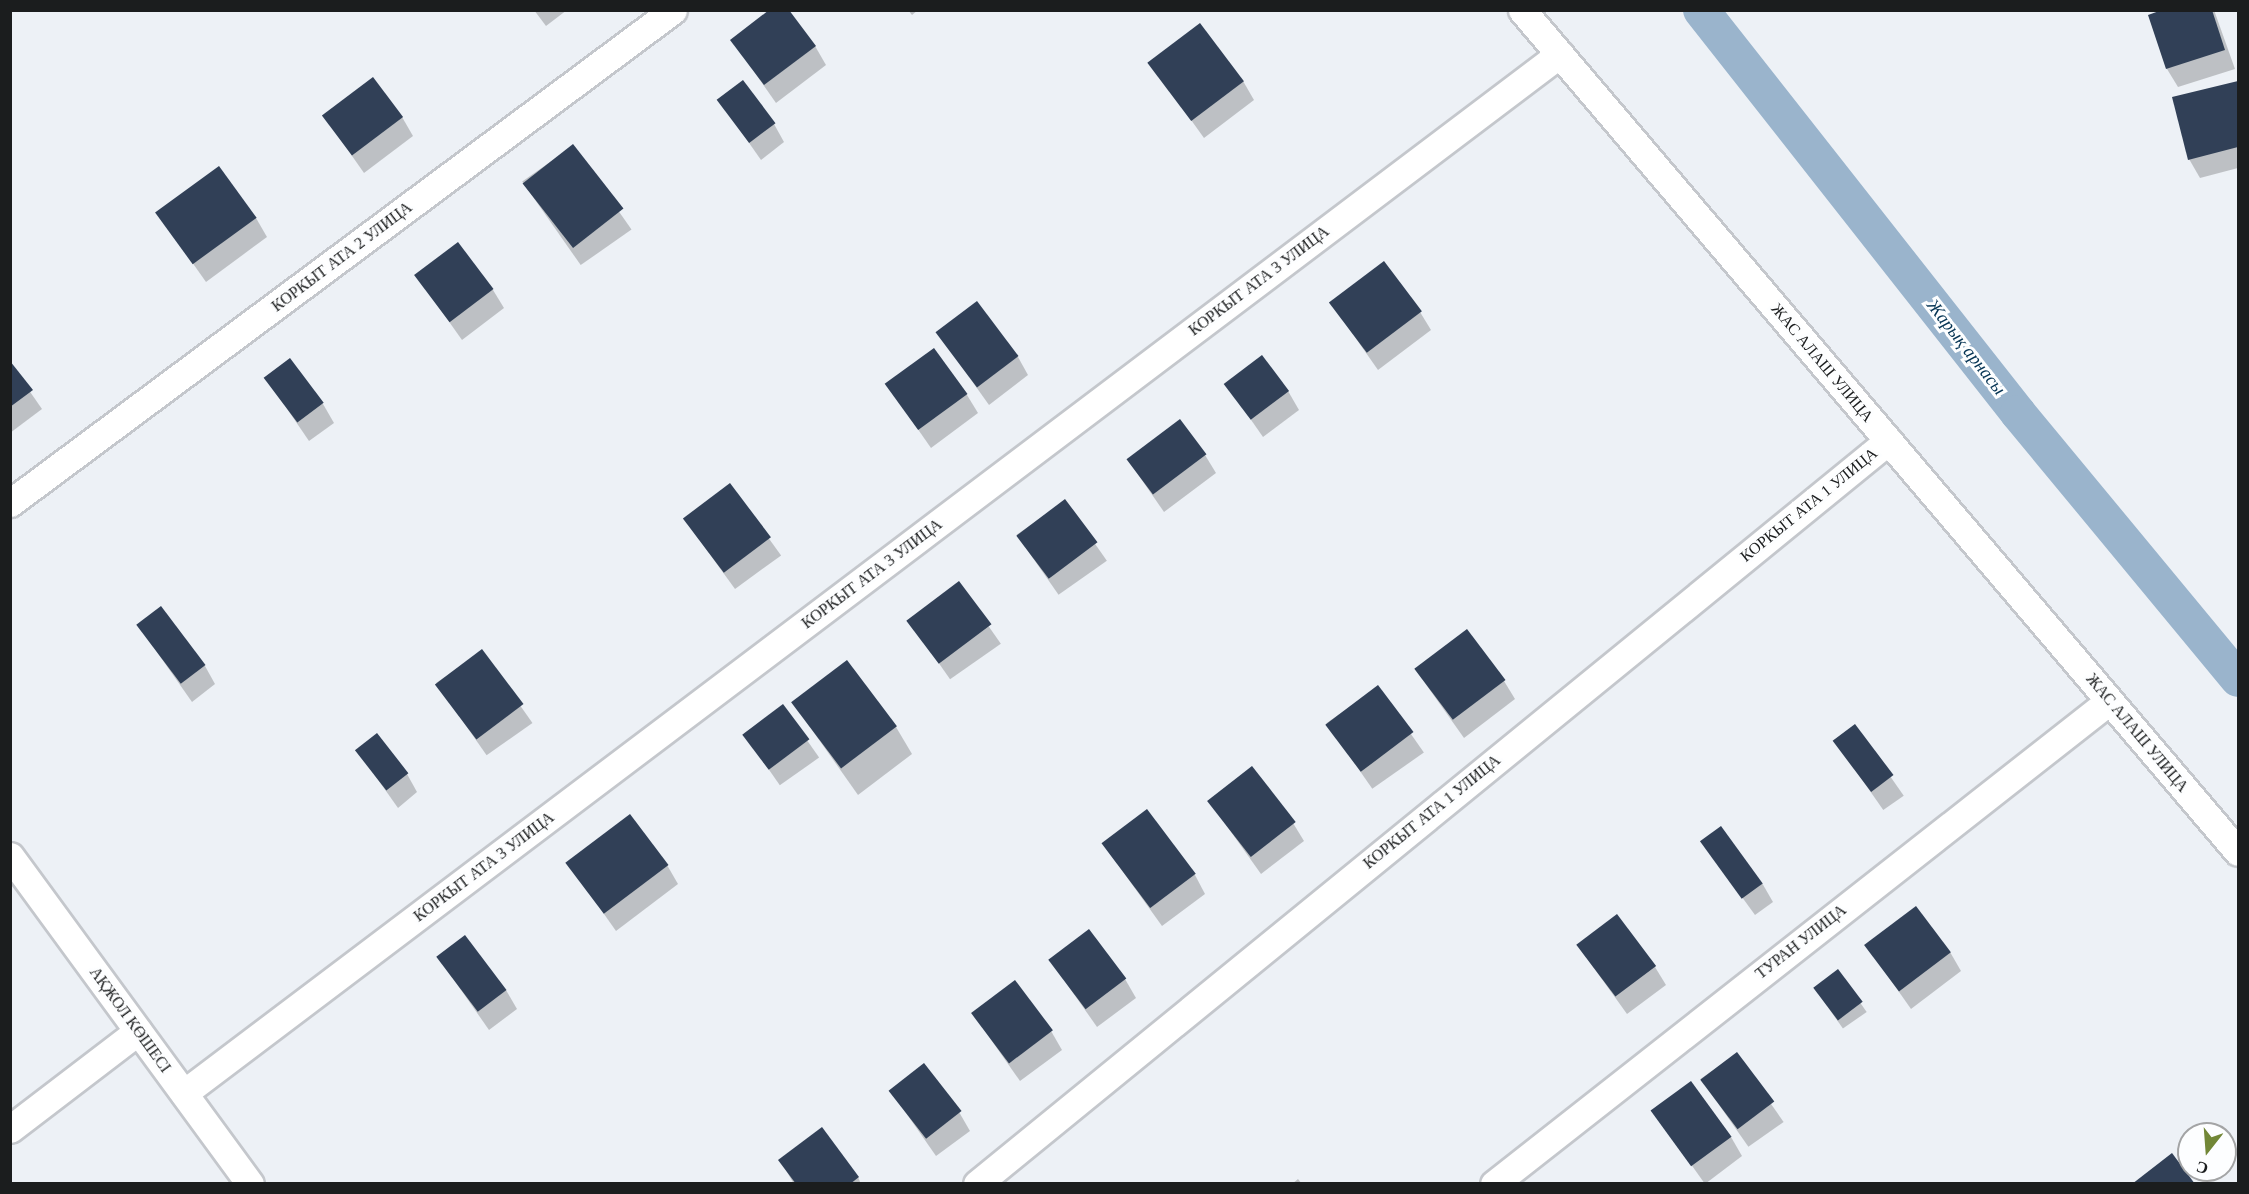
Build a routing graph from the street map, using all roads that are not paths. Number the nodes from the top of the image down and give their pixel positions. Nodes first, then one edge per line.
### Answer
1 (673, 10) edge
2 (1522, 10) edge
3 (1560, 54) junction
4 (1888, 441) junction
5 (10, 503) edge
6 (2109, 700) junction
7 (2238, 852) edge
8 (10, 856) edge
9 (138, 1031) junction
10 (184, 1093) junction
11 (10, 1129) edge
12 (250, 1184) edge
13 (977, 1184) edge
14 (1494, 1184) edge

1 - 5 street, КОРКЫТ АТА 2 УЛИЦА
2 - 3 street, ЖАС АЛАШ УЛИЦА
3 - 4 street, ЖАС АЛАШ УЛИЦА
3 - 10 street, КОРКЫТ АТА 3 УЛИЦА
4 - 6 street, ЖАС АЛАШ УЛИЦА
4 - 13 street, КОРКЫТ АТА 1 УЛИЦА
6 - 7 street, ЖАС АЛАШ УЛИЦА
6 - 14 street, ТУРАН УЛИЦА
8 - 9 street, АҚЖОЛ КӨШЕСІ
9 - 10 street, АҚЖОЛ КӨШЕСІ
9 - 11 street
10 - 12 street, АҚЖОЛ КӨШЕСІ

